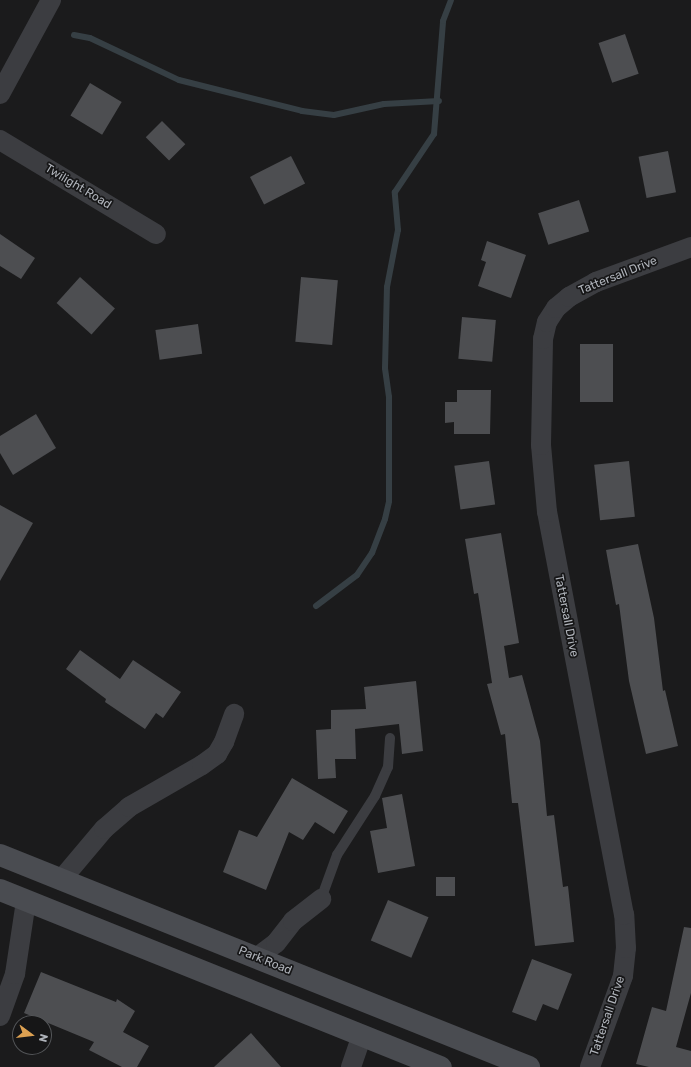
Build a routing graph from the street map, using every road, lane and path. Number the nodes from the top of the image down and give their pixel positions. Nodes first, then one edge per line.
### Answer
1 (51, 0) edge
2 (0, 94) edge
3 (0, 140) edge
4 (156, 234) dead end
5 (691, 247) edge
6 (234, 714) dead end
7 (390, 738) dead end
8 (0, 855) edge
9 (61, 880) junction
10 (0, 890) edge
11 (321, 899) joint
12 (26, 901) junction
13 (256, 958) junction
14 (0, 1016) edge
15 (362, 1035) junction
16 (351, 1067) edge
17 (441, 1067) edge
18 (529, 1067) edge
19 (590, 1067) edge

1 - 2 street
3 - 4 street, Twilight Road
5 - 19 street, Tattersall Drive
6 - 9 street
7 - 11 lane
8 - 9 main road, Park Road
9 - 13 main road, Park Road
10 - 12 main road
11 - 13 street
12 - 14 street
12 - 15 main road
13 - 18 main road, Park Road
15 - 16 street
15 - 17 main road

